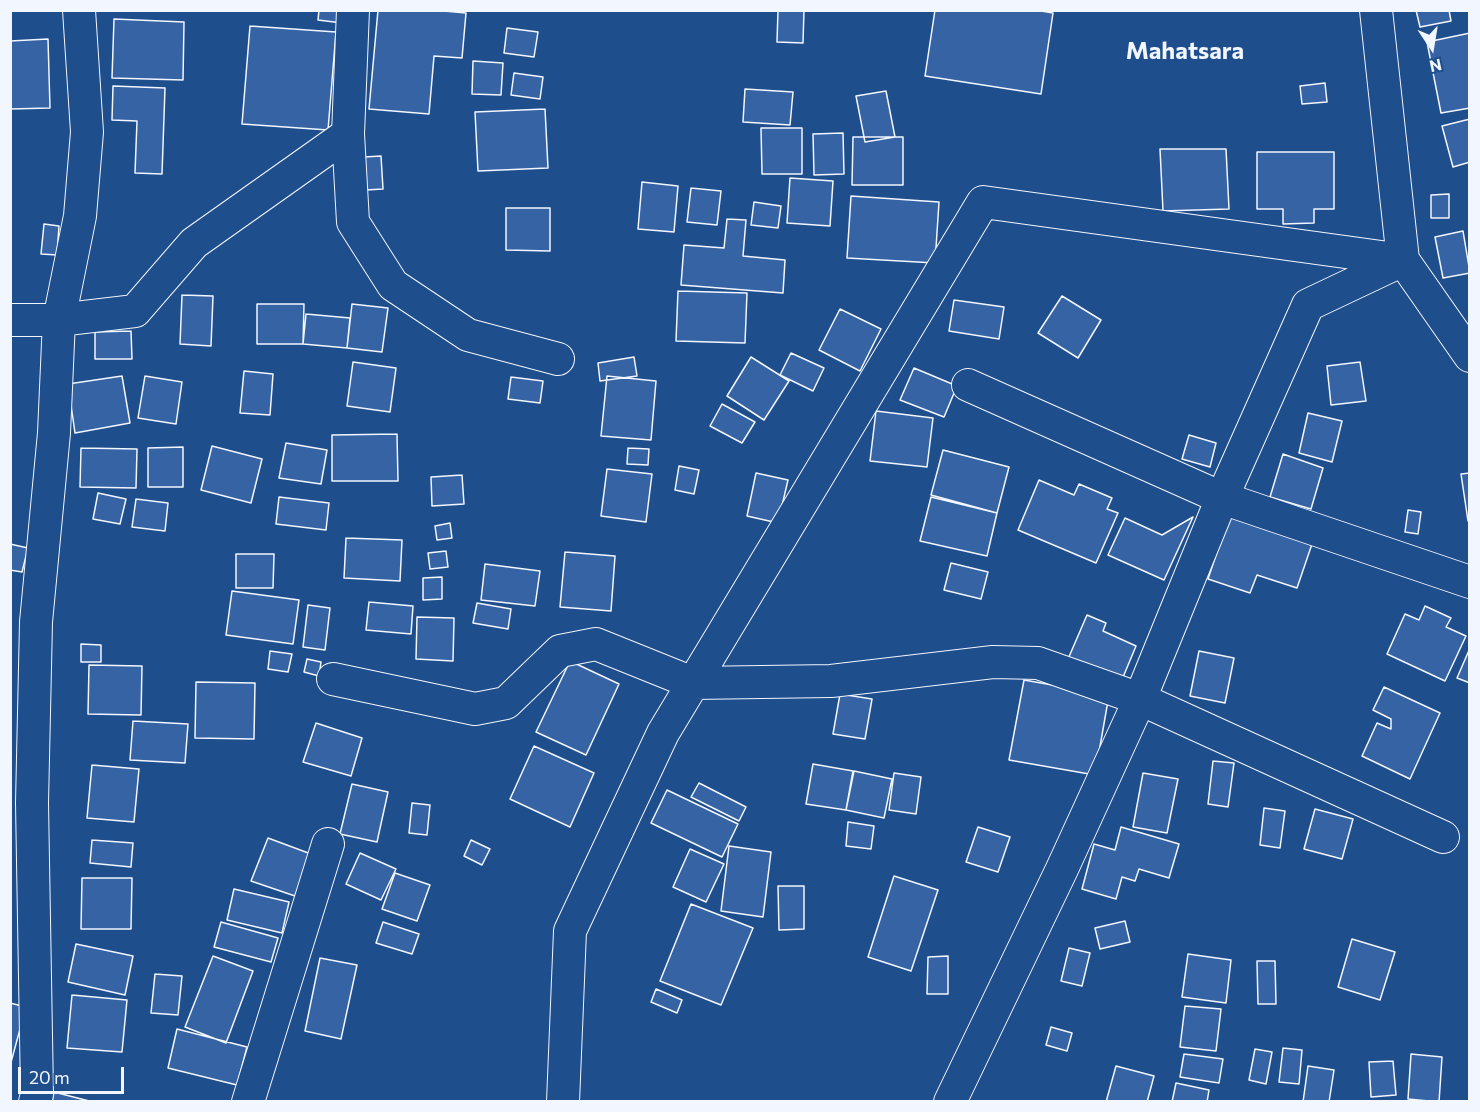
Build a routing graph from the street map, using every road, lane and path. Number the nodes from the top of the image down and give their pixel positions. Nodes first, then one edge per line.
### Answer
1 (79, 10) edge
2 (353, 10) edge
3 (1376, 10) edge
4 (348, 134) junction
5 (1403, 260) junction
6 (10, 320) edge
7 (59, 320) junction
8 (1461, 329) edge
9 (1470, 356) edge
10 (558, 359) dead end
11 (968, 385) dead end
12 (1222, 498) junction
13 (1470, 582) edge
14 (23, 642) edge
15 (333, 679) dead end
16 (693, 683) junction
17 (1140, 699) junction
18 (1443, 837) dead end
19 (328, 844) dead end
20 (35, 1101) edge
21 (248, 1101) edge
22 (563, 1101) edge
23 (950, 1101) edge

1 - 7 street
2 - 4 street
3 - 5 street
4 - 7 street
4 - 10 street
5 - 8 street
5 - 12 street
5 - 16 street
6 - 7 street
7 - 14 street
8 - 9 street
11 - 12 street
12 - 13 street
12 - 17 street
14 - 20 street
15 - 16 street
16 - 17 street
16 - 22 street
17 - 18 street
17 - 23 street
19 - 21 street

